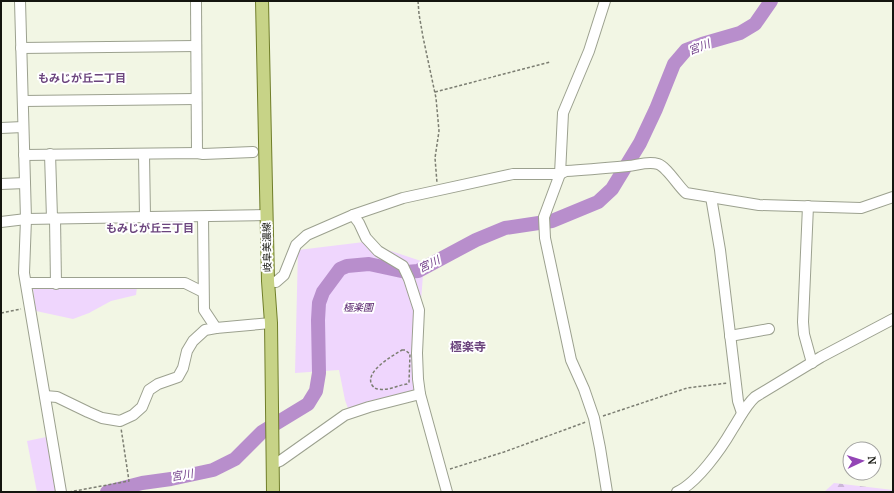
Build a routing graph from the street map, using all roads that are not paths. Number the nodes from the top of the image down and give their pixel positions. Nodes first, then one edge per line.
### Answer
1 (20, 1) edge
2 (196, 1) edge
3 (262, 1) edge
4 (605, 1) edge
5 (196, 46) junction
6 (21, 48) junction
7 (196, 100) junction
8 (23, 101) junction
9 (23, 127) junction
10 (1, 128) edge
11 (252, 152) dead end
12 (197, 153) junction
13 (50, 154) junction
14 (144, 154) junction
15 (24, 155) junction
16 (560, 174) junction
17 (25, 183) junction
18 (1, 184) edge
19 (711, 197) junction
20 (893, 197) edge
21 (808, 206) junction
22 (267, 215) junction
23 (353, 215) junction
24 (145, 217) junction
25 (204, 217) junction
26 (53, 218) junction
27 (26, 219) junction
28 (1, 222) edge
29 (268, 281) junction
30 (26, 284) junction
31 (56, 284) junction
32 (203, 292) junction
33 (893, 319) edge
34 (271, 323) junction
35 (216, 328) junction
36 (769, 328) dead end
37 (730, 336) junction
38 (812, 363) junction
39 (420, 394) junction
40 (45, 396) junction
41 (742, 414) junction
42 (273, 464) junction
43 (61, 492) edge
44 (273, 492) edge
45 (447, 492) edge
46 (606, 492) edge
47 (677, 492) edge

1 - 6 street
2 - 5 street
3 - 22 main road, 岐阜美濃線
4 - 16 street
5 - 6 street
5 - 7 street
6 - 8 street
7 - 8 street
7 - 12 street
8 - 9 street
9 - 10 street
9 - 15 street
11 - 12 street
12 - 14 street
13 - 14 street
13 - 15 street
13 - 26 street
14 - 24 street
15 - 17 street
16 - 19 street
16 - 23 street
16 - 46 street
17 - 18 street
17 - 27 street
19 - 21 street
19 - 37 street
20 - 21 street
21 - 38 street
22 - 25 street
22 - 29 main road, 岐阜美濃線
23 - 29 street
23 - 39 street
24 - 25 street
24 - 26 street
25 - 32 street
26 - 27 street
26 - 31 street
27 - 28 street
27 - 30 street
29 - 34 main road, 岐阜美濃線
30 - 31 street
30 - 40 street
31 - 32 street
32 - 35 street
33 - 38 street
34 - 35 street
34 - 42 main road, 岐阜美濃線
35 - 40 street
36 - 37 street
37 - 41 street
38 - 41 street
39 - 42 street
39 - 45 street
40 - 43 street
41 - 47 street
42 - 44 main road, 岐阜美濃線

